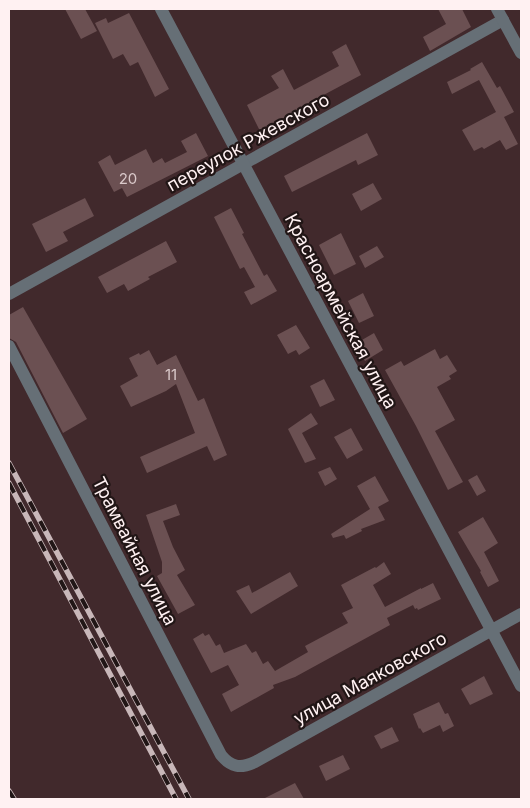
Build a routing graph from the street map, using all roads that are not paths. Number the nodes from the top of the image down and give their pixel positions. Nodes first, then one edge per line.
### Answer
1 (161, 9) edge
2 (500, 14) edge
3 (521, 53) edge
4 (243, 165) junction
5 (9, 294) edge
6 (9, 346) edge
7 (521, 614) edge
8 (492, 630) junction
9 (521, 686) edge
10 (235, 767) joint

1 - 4 street, Красноармейская улица
2 - 3 street
2 - 4 street, переулок Ржевского
4 - 5 street, переулок Ржевского
4 - 8 street, Красноармейская улица
6 - 10 street, Трамвайная улица
7 - 8 street, улица Маяковского
8 - 9 street, Красноармейская улица
8 - 10 street, улица Маяковского

